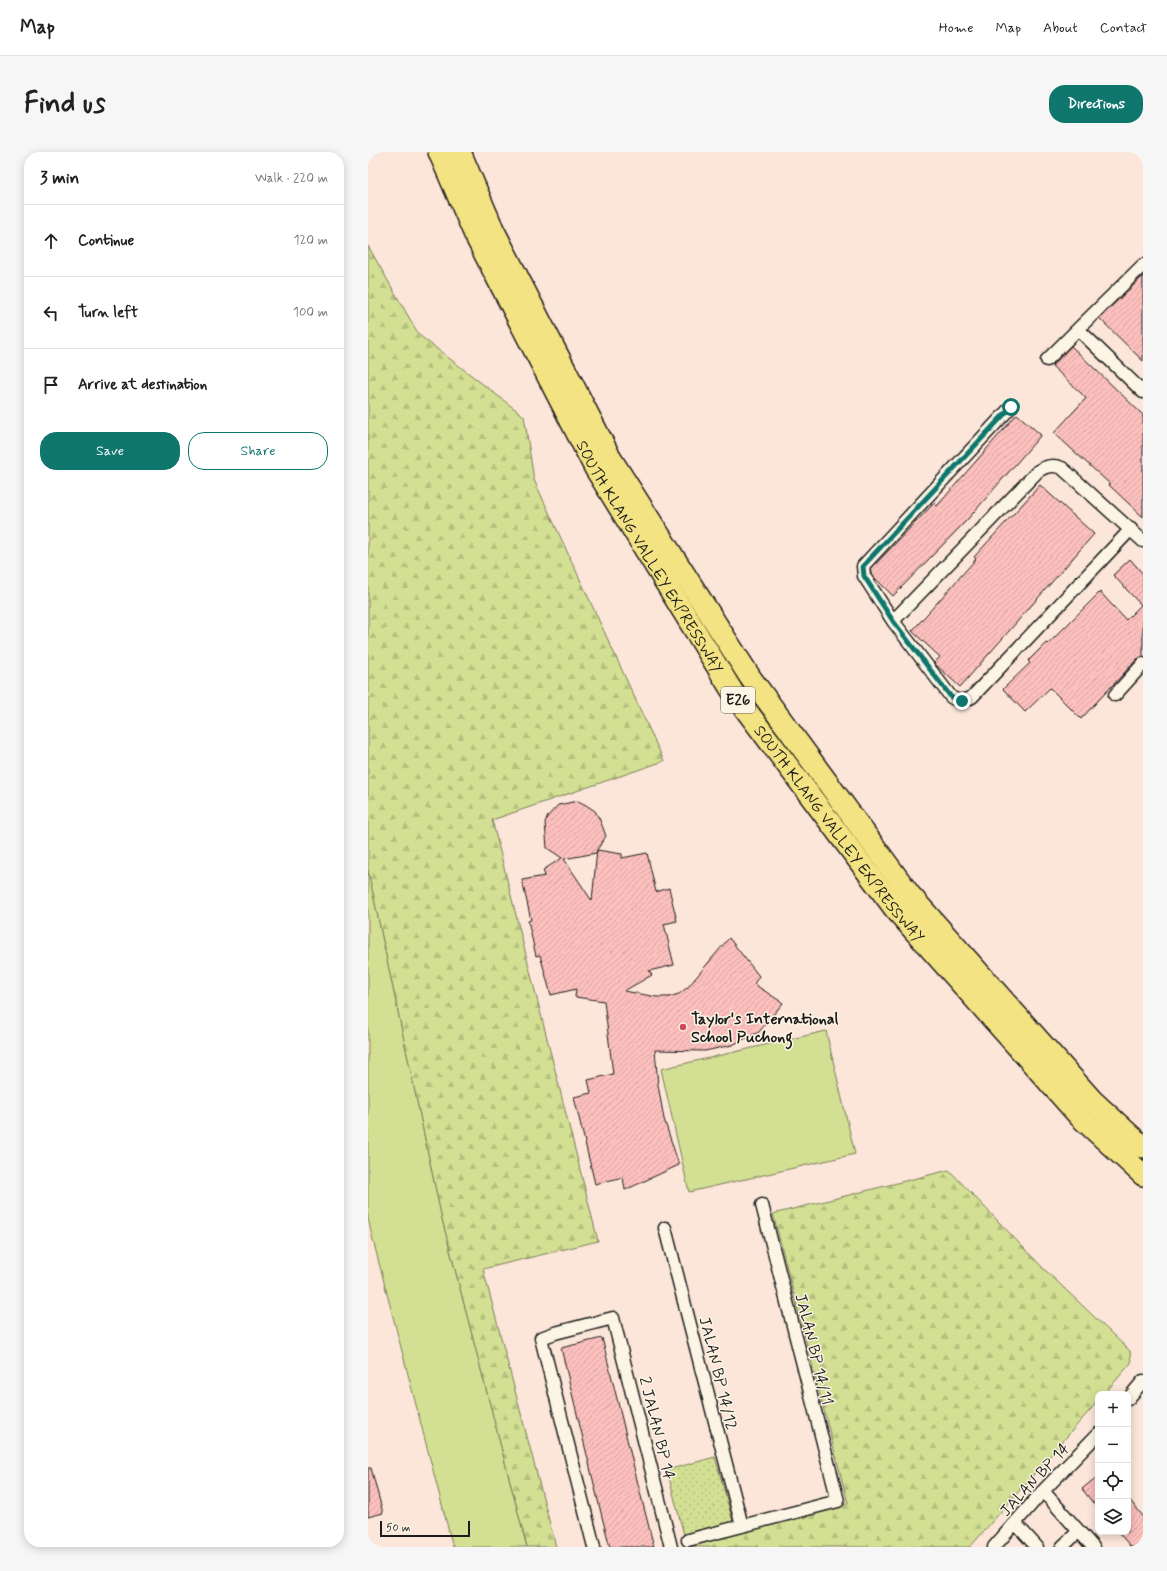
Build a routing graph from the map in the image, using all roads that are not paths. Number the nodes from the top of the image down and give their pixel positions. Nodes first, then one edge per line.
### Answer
1 (439, 152) edge
2 (460, 152) edge
3 (1143, 265) edge
4 (1078, 328) junction
5 (1048, 360) dead end
6 (1143, 392) edge
7 (1011, 407) dead end
8 (1131, 529) junction
9 (1143, 540) edge
10 (893, 621) junction
11 (1143, 664) edge
12 (1114, 695) dead end
13 (1143, 1147) edge
14 (1143, 1175) edge
15 (762, 1205) dead end
16 (665, 1228) dead end
17 (1143, 1381) edge
18 (1131, 1395) edge
19 (1095, 1437) edge
20 (1043, 1491) junction
21 (1016, 1522) junction
22 (742, 1526) junction
23 (1079, 1531) junction
24 (688, 1540) dead end
25 (594, 1547) edge
26 (671, 1547) edge
27 (994, 1547) edge
28 (1037, 1547) edge
29 (1062, 1547) edge
30 (1093, 1547) edge

1 - 14 highway, SOUTH KLANG VALLEY EXPRESSWAY / E26
2 - 13 highway, SOUTH KLANG VALLEY EXPRESSWAY / E26
3 - 4 street
4 - 5 street
4 - 6 street
7 - 10 street
8 - 9 street
8 - 10 street
8 - 10 street
11 - 12 street
15 - 22 street, JALAN BP 14/11
16 - 22 street, JALAN BP 14/12
17 - 18 street
19 - 20 street, JALAN BP 14
20 - 21 street, JALAN BP 14
20 - 23 street
21 - 27 street, JALAN BP 14
21 - 28 street
22 - 24 street
23 - 29 street
23 - 30 street
25 - 26 street, 2 JALAN BP 14

